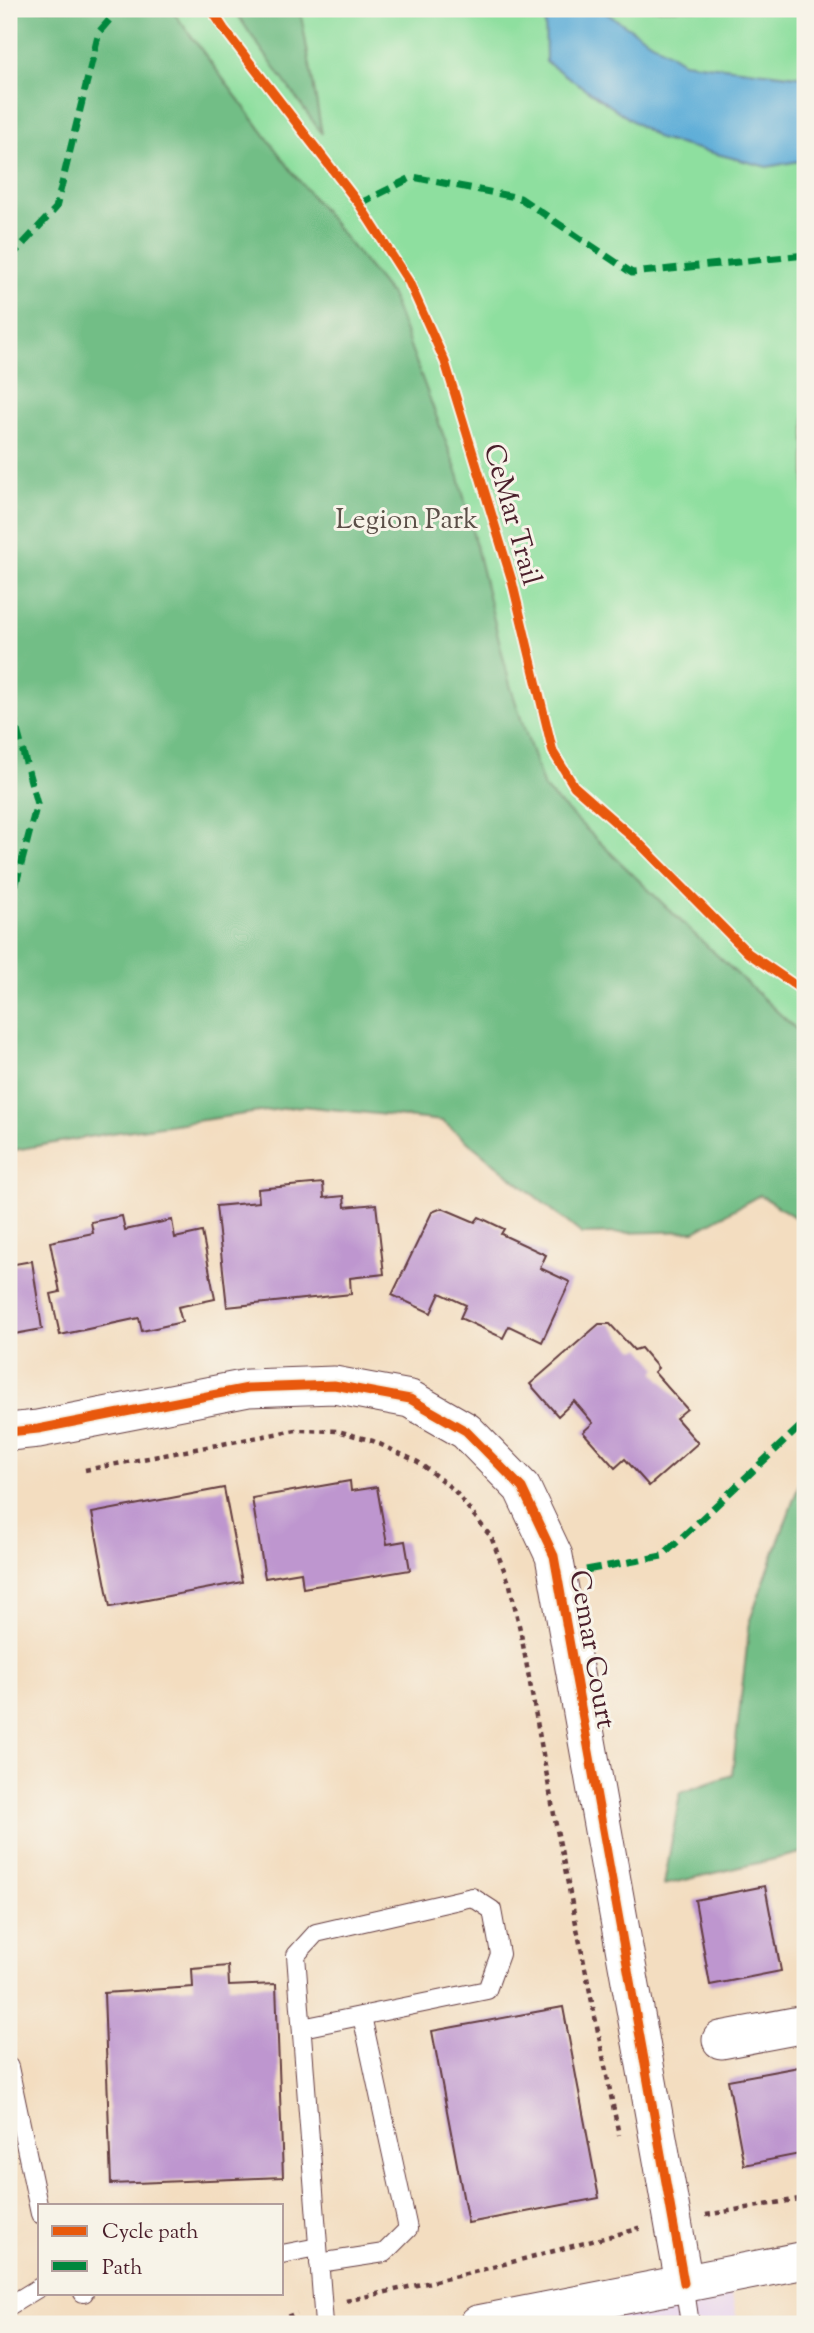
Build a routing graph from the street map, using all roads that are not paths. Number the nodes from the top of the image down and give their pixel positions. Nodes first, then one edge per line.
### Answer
1 (9, 1432) edge
2 (362, 2016) junction
3 (805, 2024) edge
4 (302, 2028) junction
5 (720, 2040) dead end
6 (9, 2067) edge
7 (38, 2205) edge
8 (284, 2254) edge
9 (319, 2255) junction
10 (805, 2260) edge
11 (684, 2283) junction
12 (38, 2288) edge
13 (9, 2305) edge
14 (323, 2315) edge
15 (478, 2324) edge
16 (690, 2324) edge

1 - 11 street, Cemar Court
2 - 4 lane
2 - 4 lane
2 - 9 lane
3 - 5 street
4 - 9 lane
6 - 7 lane
8 - 9 lane
9 - 14 lane
10 - 11 street
11 - 15 street
11 - 16 lane
12 - 13 lane

